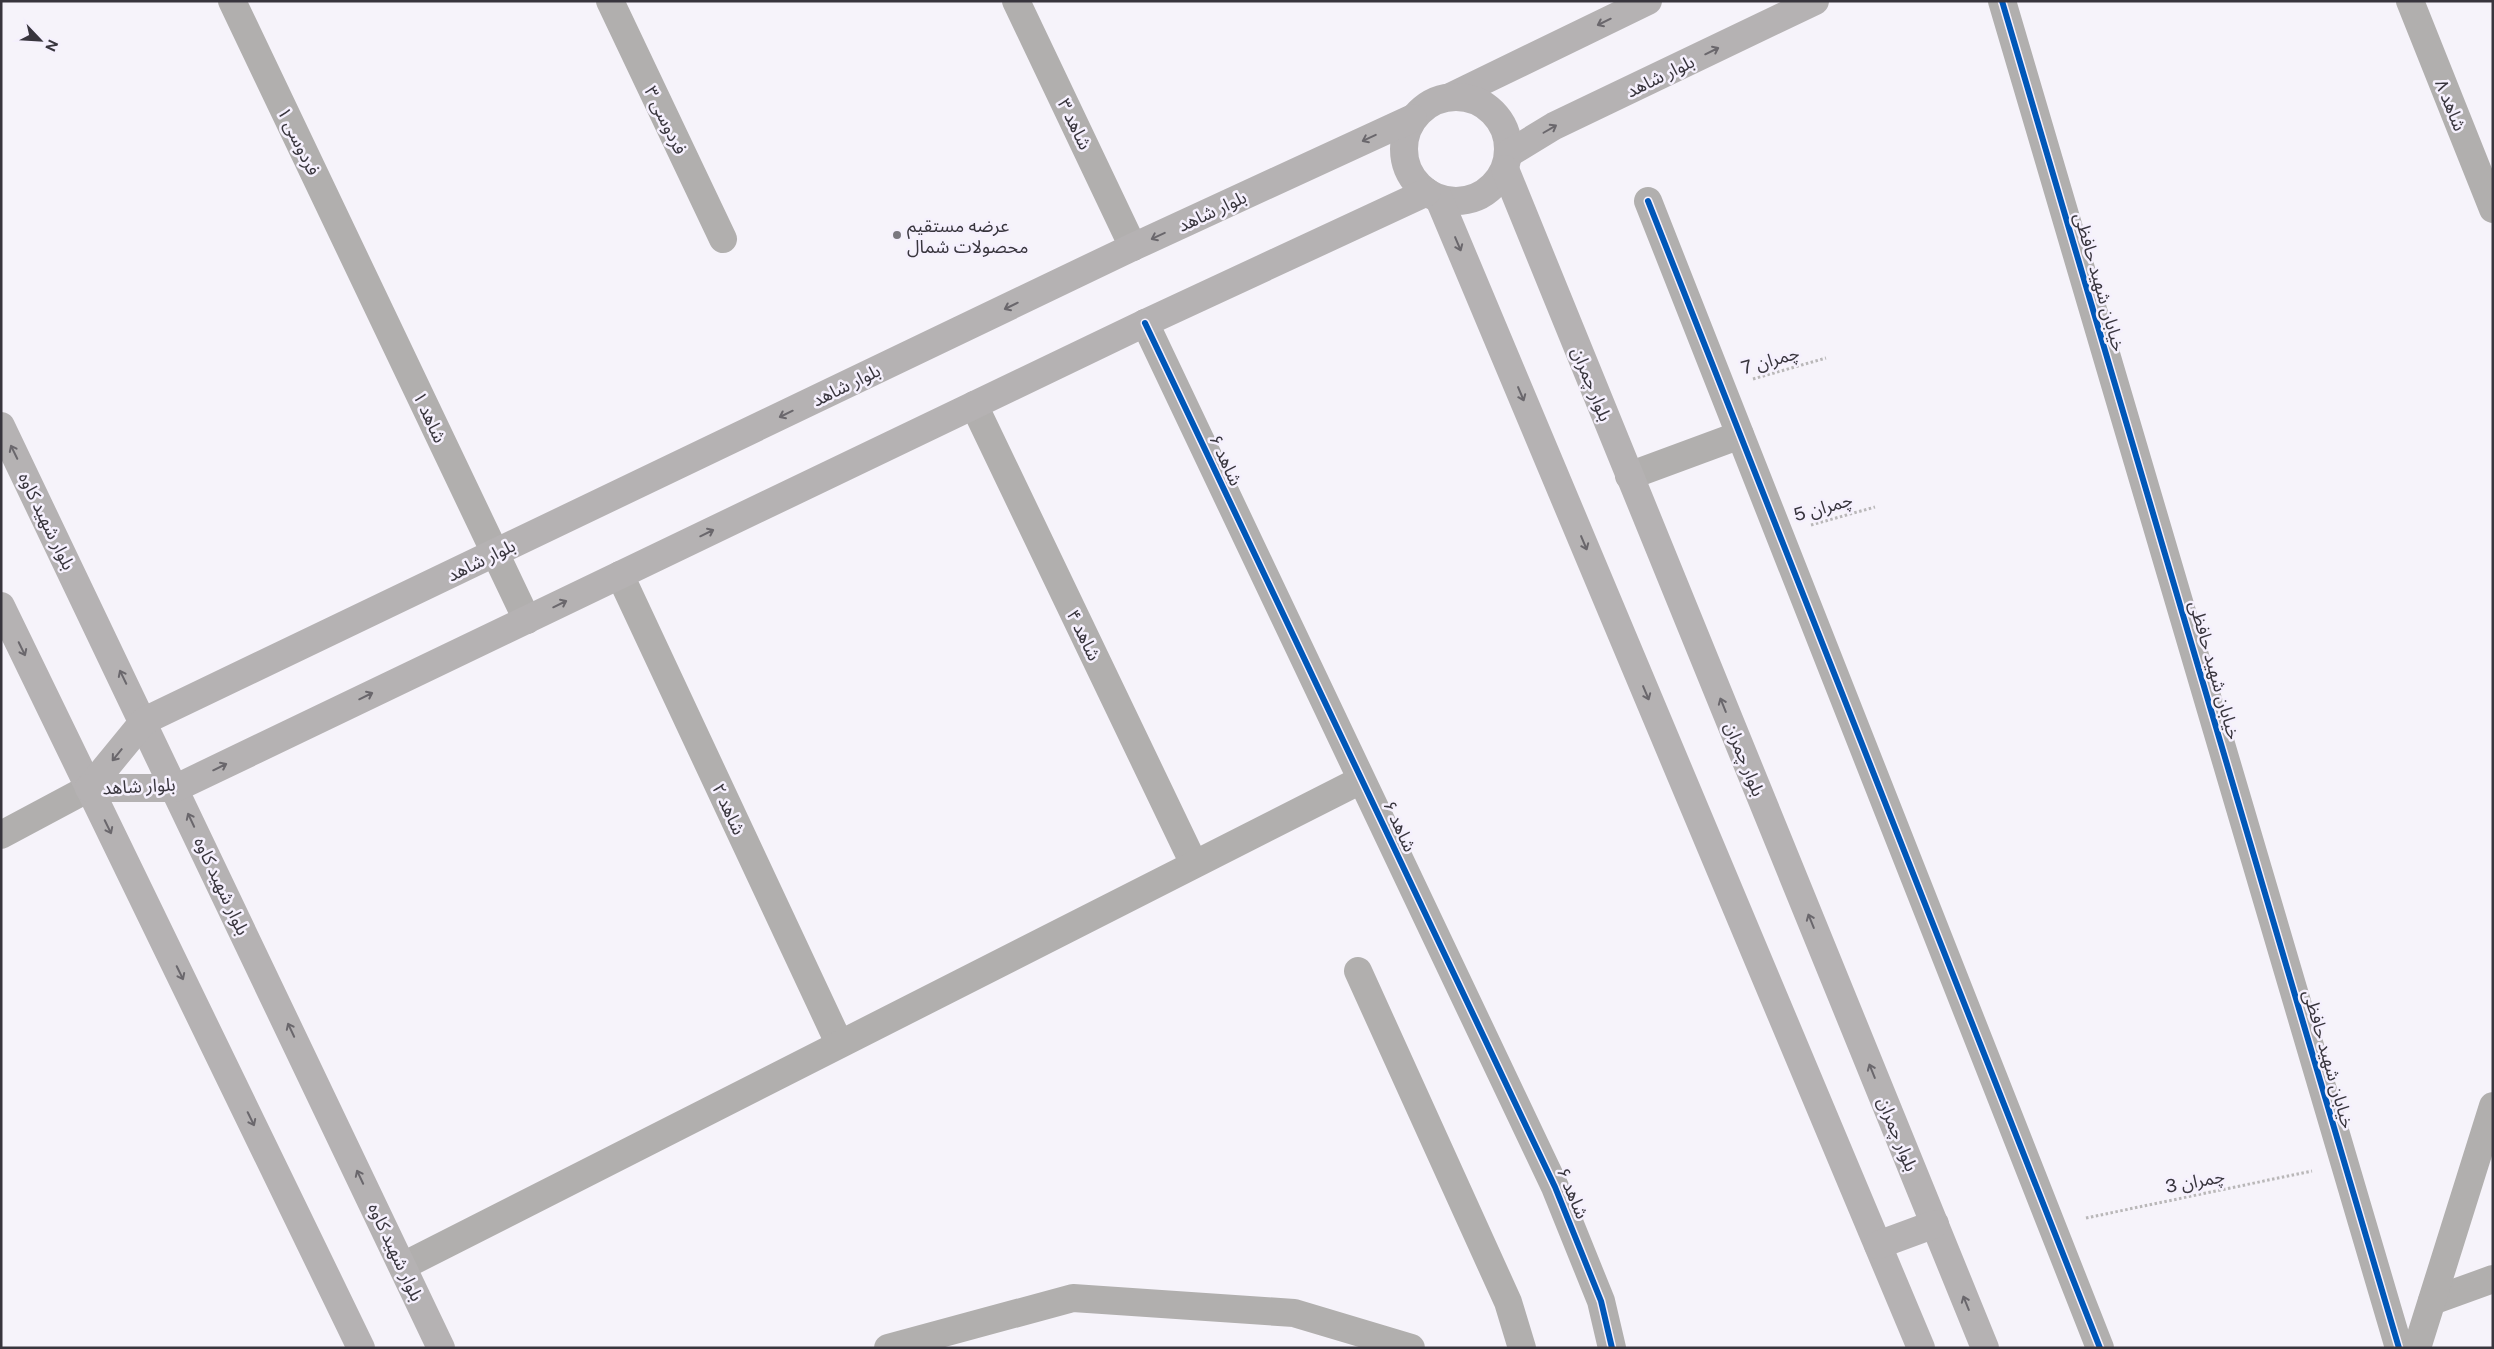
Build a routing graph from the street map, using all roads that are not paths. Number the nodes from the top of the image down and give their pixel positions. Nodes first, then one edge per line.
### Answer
1 (232, 1) edge
2 (610, 1) edge
3 (1016, 1) edge
4 (1648, 1) edge
5 (1815, 1) edge
6 (2002, 1) edge
7 (2410, 1) edge
8 (1452, 96) junction
9 (1413, 118) junction
10 (1506, 162) junction
11 (1433, 196) junction
12 (1648, 201) dead end
13 (2493, 209) edge
14 (723, 239) dead end
15 (1133, 247) junction
16 (366, 281) joint
17 (1144, 324) junction
18 (974, 405) junction
19 (1, 426) edge
20 (1740, 435) junction
21 (1630, 476) junction
22 (495, 553) junction
23 (620, 575) junction
24 (1, 606) edge
25 (527, 620) junction
26 (144, 721) junction
27 (1361, 780) junction
28 (89, 788) junction
29 (176, 788) junction
30 (1, 835) edge
31 (1194, 864) junction
32 (1358, 970) dead end
33 (838, 1044) junction
34 (2493, 1106) edge
35 (1935, 1224) junction
36 (1878, 1245) junction
37 (402, 1266) junction
38 (2493, 1279) edge
39 (2432, 1301) junction
40 (354, 1345) edge
41 (441, 1348) edge
42 (888, 1348) edge
43 (1411, 1348) edge
44 (1522, 1348) edge
45 (1612, 1348) edge
46 (1921, 1348) edge
47 (1985, 1348) edge
48 (2100, 1348) edge
49 (2399, 1348) edge
50 (2417, 1348) edge

1 - 16 street, فردوسی ۱
2 - 14 street, فردوسی ۳
3 - 15 street, شاهد ۳
4 -> 8 main road
10 -> 5 main road, بلوار شاهد
6 - 49 street, خیابان شهید حافظی
7 - 13 street, شاهد ۸
8 - 9 main road
8 - 10 main road
9 - 11 main road
9 -> 15 main road, بلوار شاهد
10 - 11 main road
10 - 21 main road, بلوار چمران
11 - 17 main road, بلوار شاهد
11 -> 36 main road
12 - 20 street
15 -> 22 main road, بلوار شاهد
16 - 22 street, شاهد ۱
17 - 18 main road, بلوار شاهد
17 - 27 street, شاهد ۶
23 -> 18 main road, بلوار شاهد
18 - 31 street, شاهد ۴
26 -> 19 main road, بلوار شهید کاوه
20 - 21 street
20 - 48 street
35 -> 21 main road, بلوار چمران
22 - 25 street, شاهد ۱
22 - 26 main road, بلوار شاهد
25 -> 23 main road, بلوار شاهد
23 - 33 street, شاهد ۲
24 -> 28 main road
29 -> 25 main road, بلوار شاهد
26 -> 28 main road, بلوار شاهد
26 - 29 main road, بلوار شهید کاوه
27 - 31 street
27 - 45 street, شاهد ۶
28 - 29 main road, بلوار شاهد
28 - 30 street
28 -> 40 main road
37 -> 29 main road, بلوار شهید کاوه
31 - 33 street
32 - 44 street
33 - 37 street
34 - 39 street
35 - 36 main road
47 -> 35 main road, بلوار چمران
36 - 46 main road
37 - 41 main road, بلوار شهید کاوه
38 - 39 street
39 - 50 street
42 - 43 street

